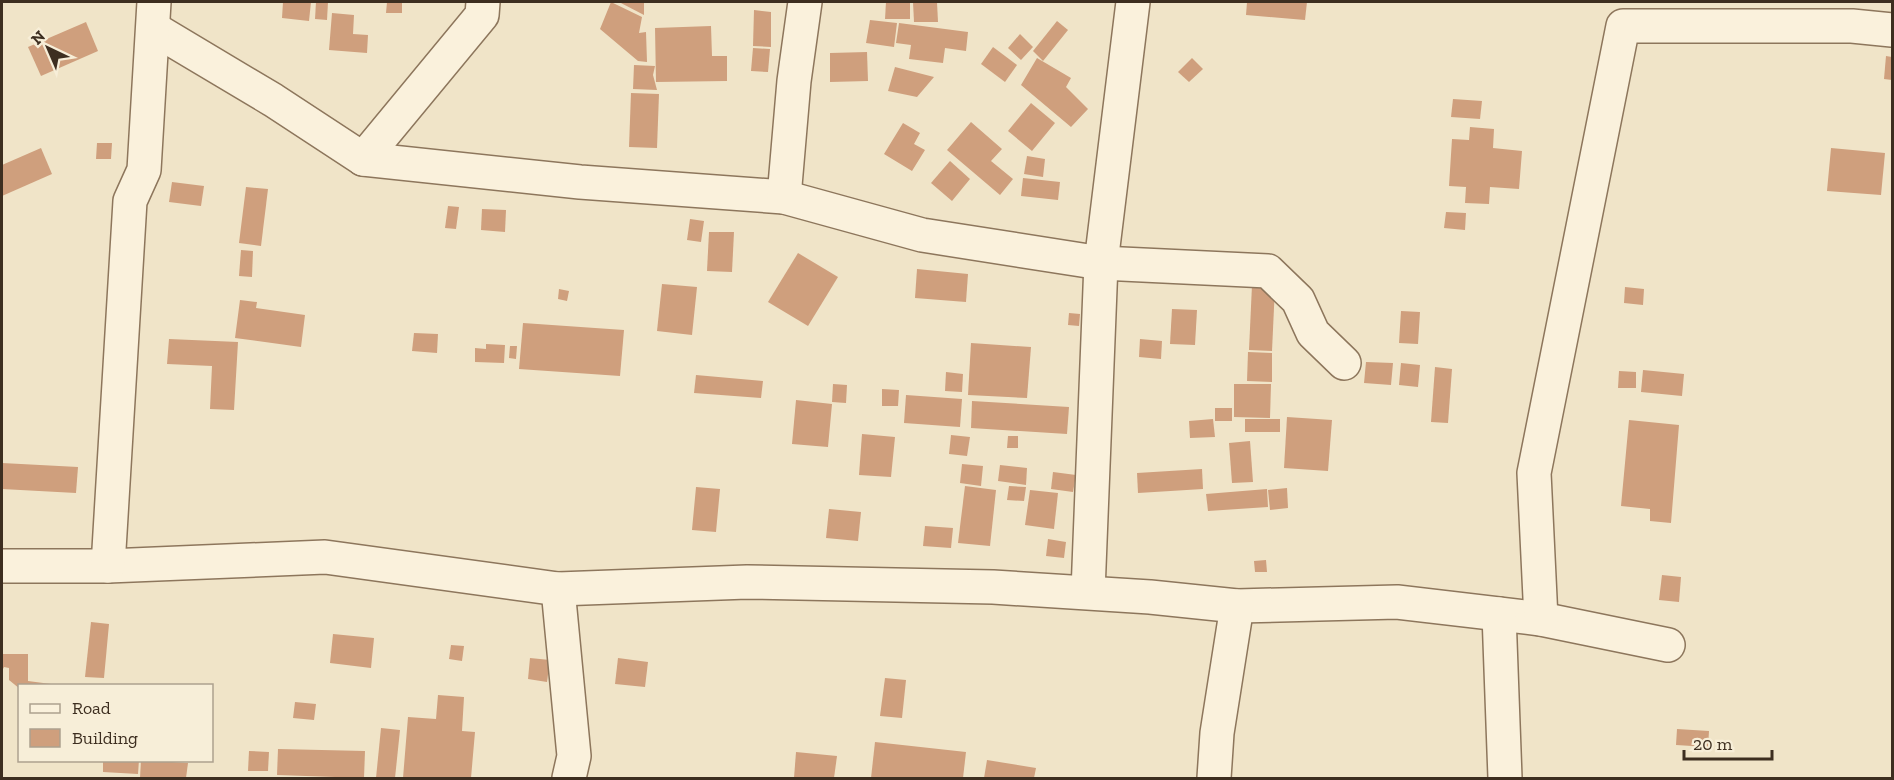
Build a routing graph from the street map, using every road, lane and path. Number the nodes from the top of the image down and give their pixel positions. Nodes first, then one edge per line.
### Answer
1 (483, 2) edge
2 (805, 2) edge
3 (1133, 2) edge
4 (154, 15) edge
5 (1893, 30) edge
6 (363, 159) junction
7 (783, 197) junction
8 (1101, 263) junction
9 (1344, 363) dead end
10 (2, 566) edge
11 (108, 566) junction
12 (558, 589) junction
13 (1088, 592) junction
14 (1237, 606) junction
15 (1499, 614) junction
16 (1541, 619) junction
17 (1668, 645) dead end
18 (569, 778) edge
19 (1214, 778) edge
20 (1506, 778) edge

1 - 6 street
2 - 7 street
3 - 8 street
4 - 6 street
4 - 11 street
5 - 16 street
6 - 7 street
7 - 8 street
8 - 9 street
8 - 13 street
10 - 11 street
11 - 12 street
12 - 13 street
12 - 18 street
13 - 14 street
14 - 15 street
14 - 19 street
15 - 16 street
15 - 20 street
16 - 17 street

